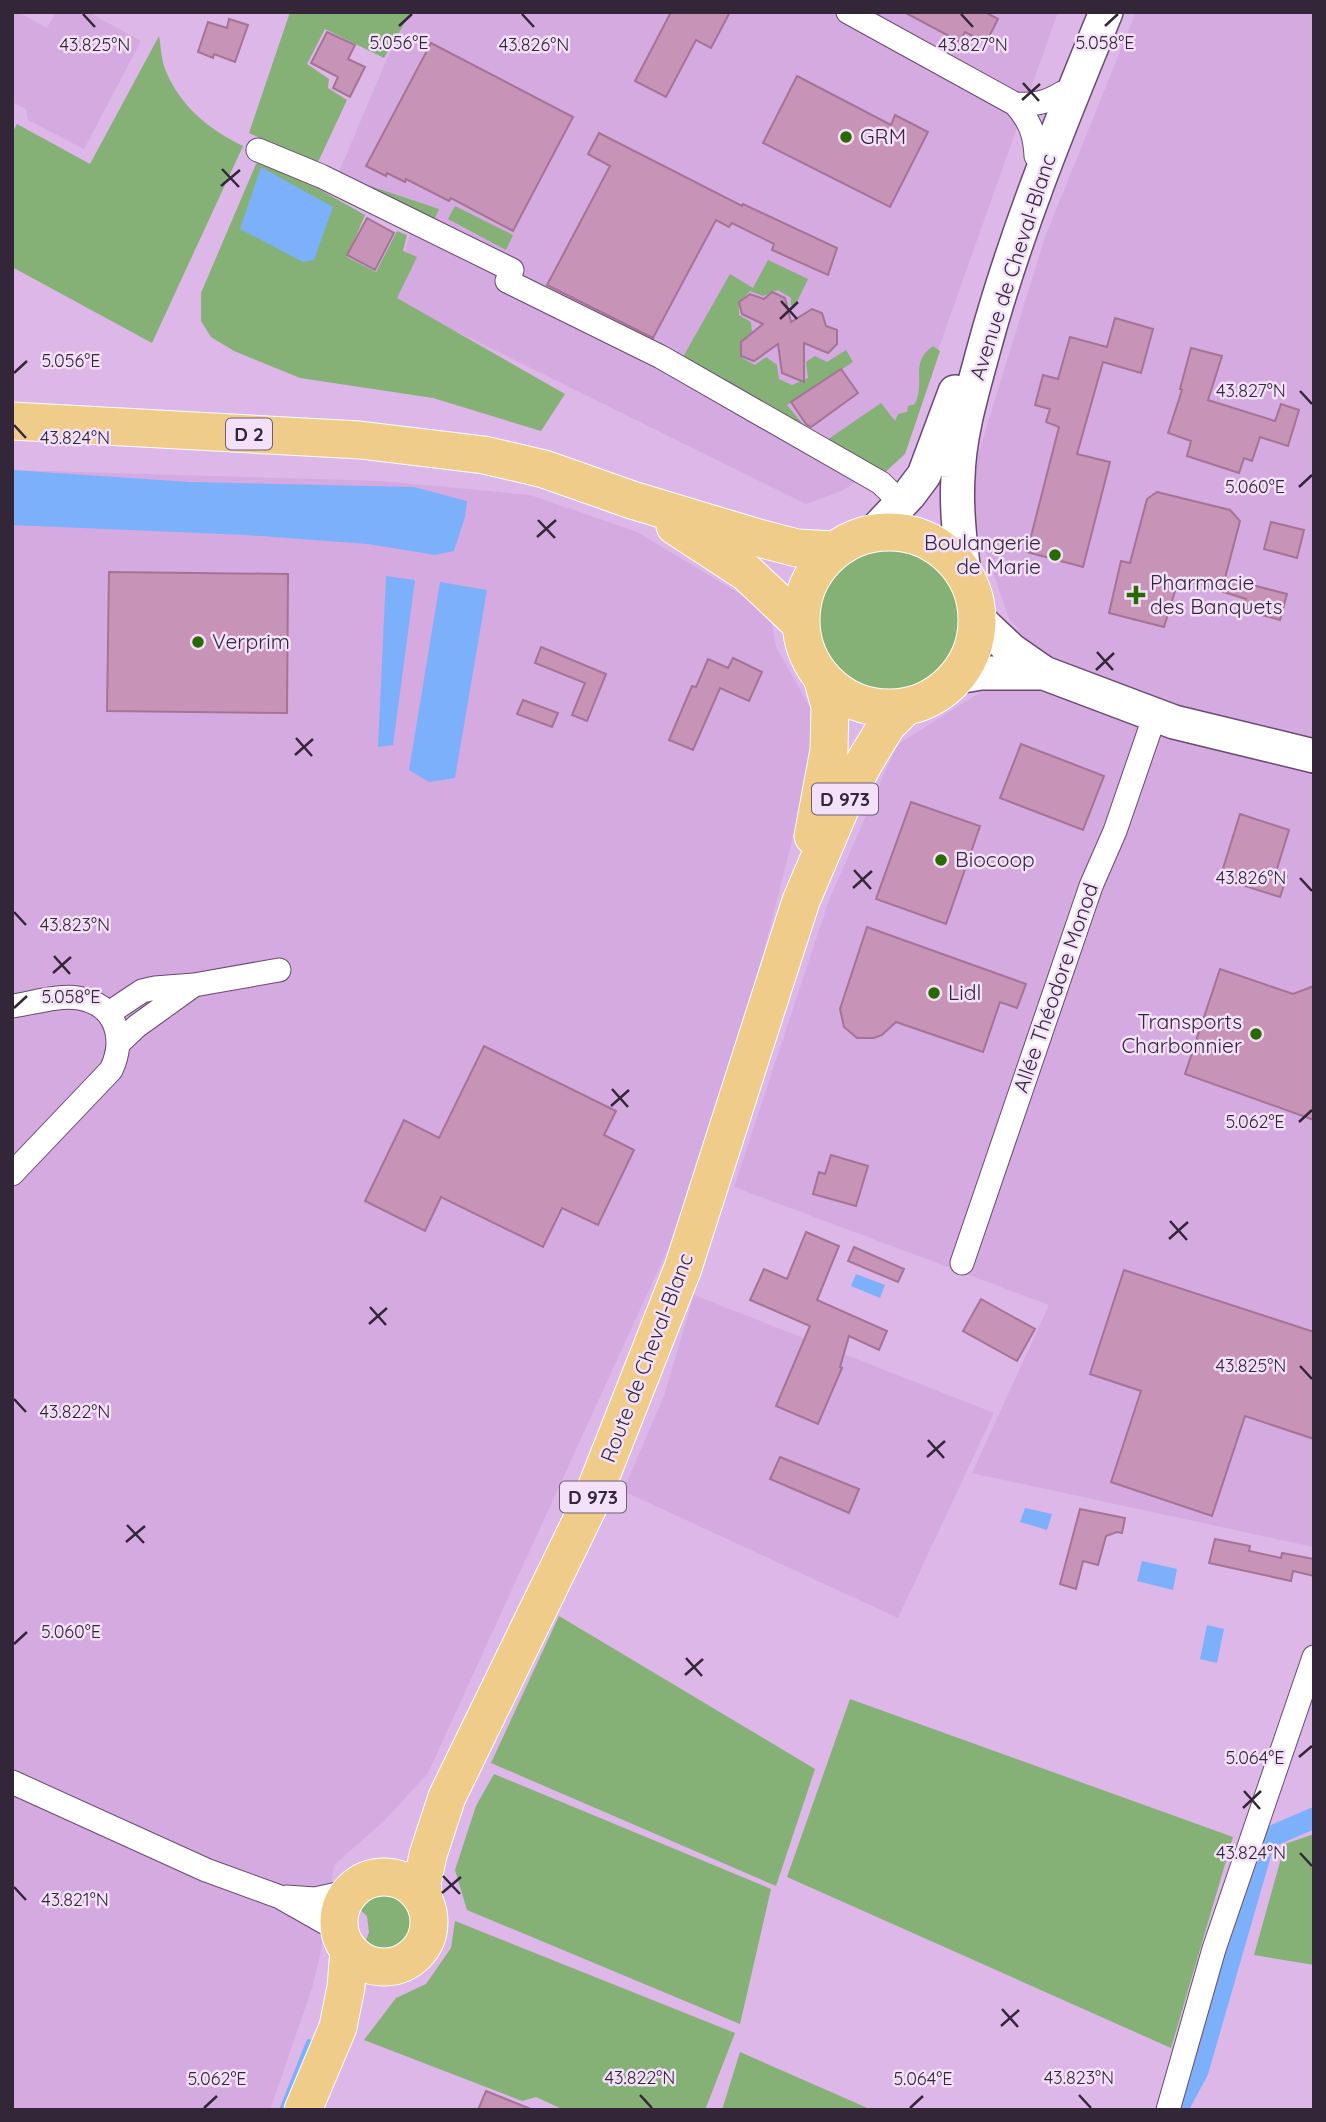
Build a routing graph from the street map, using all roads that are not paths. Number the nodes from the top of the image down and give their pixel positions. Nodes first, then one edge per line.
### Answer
1 (848, 12) edge
2 (1095, 12) edge
3 (1106, 12) edge
4 (1062, 93) junction
5 (1016, 104) junction
6 (258, 150) dead end
7 (1036, 156) junction
8 (12, 421) edge
9 (632, 500) junction
10 (901, 503) junction
11 (874, 532) junction
12 (835, 550) junction
13 (964, 573) junction
14 (977, 618) junction
15 (800, 624) junction
16 (1044, 673) junction
17 (957, 677) junction
18 (822, 678) junction
19 (905, 707) junction
20 (1155, 715) junction
21 (1314, 756) edge
22 (801, 901) junction
23 (279, 970) dead end
24 (194, 985) junction
25 (12, 1006) edge
26 (109, 1013) junction
27 (120, 1043) junction
28 (12, 1174) edge
29 (962, 1263) dead end
30 (1314, 1657) edge
31 (12, 1782) edge
32 (447, 1797) junction
33 (366, 1884) junction
34 (280, 1897) junction
35 (424, 1900) junction
36 (344, 1940) junction
37 (387, 1967) junction
38 (338, 2027) junction
39 (303, 2110) edge
40 (1168, 2110) edge

1 - 5 street
2 - 4 main road, Avenue de Cheval-Blanc
3 - 13 main road, Avenue de Cheval-Blanc
4 - 5 street
4 - 7 main road, Avenue de Cheval-Blanc
5 - 7 street
6 - 10 street
7 - 10 main road, Avenue de Cheval-Blanc
8 - 9 main road, D 2
9 - 12 main road, D 2
9 - 15 main road, D 2
10 - 11 main road, Avenue de Cheval-Blanc
11 - 12 main road
11 - 13 main road
12 - 15 main road
13 - 14 main road
14 - 16 main road
14 - 17 main road
15 - 18 main road
16 - 17 main road
16 - 20 main road
17 - 19 main road
18 - 19 main road
18 - 22 main road, D 973
19 - 22 main road, D 973
20 - 21 main road
20 - 29 street, Allée Théodore Monod
22 - 32 main road, Route de Cheval-Blanc / D 973
23 - 24 street
24 - 26 street
24 - 27 street
25 - 26 street
26 - 27 street
27 - 28 street
30 - 40 street
31 - 34 street
32 - 33 main road, Route de Cheval-Blanc / D 973
32 - 35 main road, Route de Cheval-Blanc / D 973
33 - 34 street
33 - 35 main road
33 - 36 main road
34 - 36 street
35 - 37 main road
36 - 37 main road
36 - 38 main road
37 - 38 main road
38 - 39 main road

